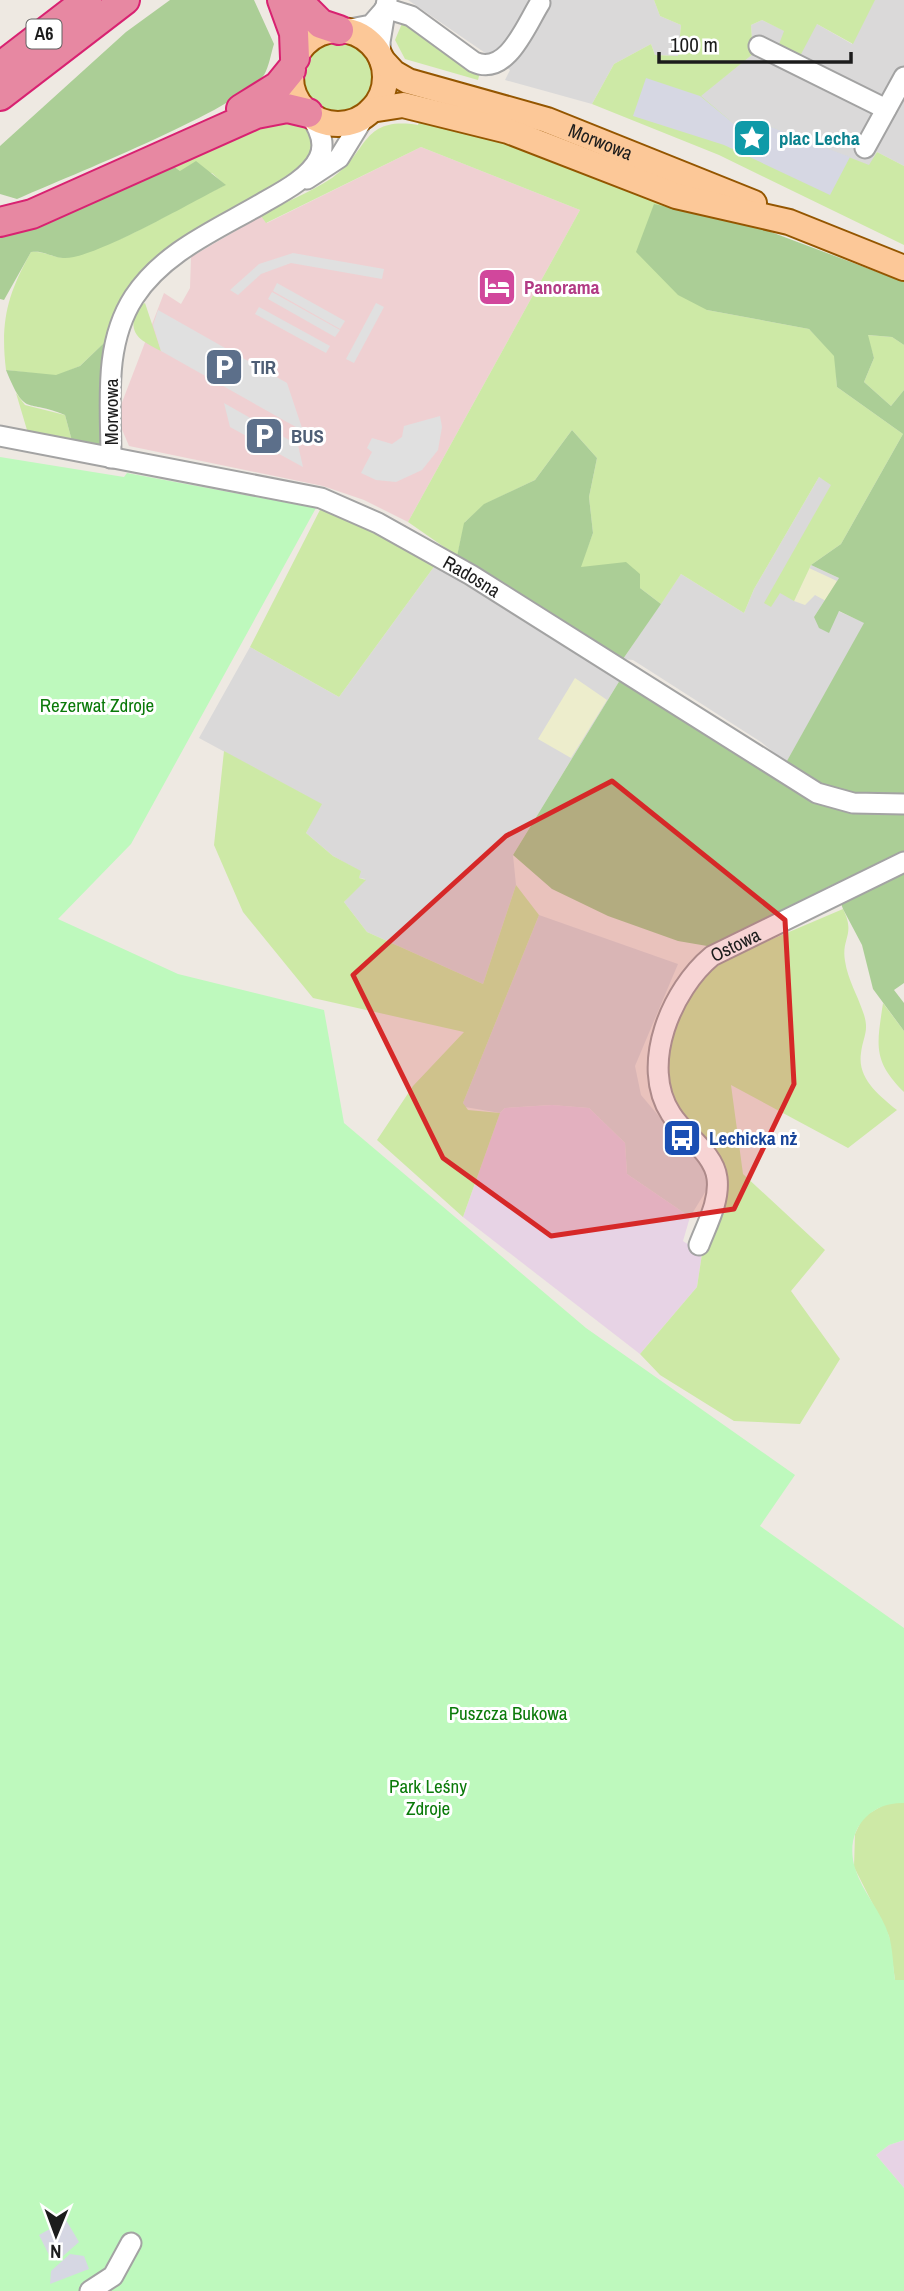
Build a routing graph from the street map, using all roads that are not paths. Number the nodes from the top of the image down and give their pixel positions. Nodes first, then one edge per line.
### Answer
1 (75, 0) edge
2 (87, 0) edge
3 (125, 0) edge
4 (282, 0) edge
5 (297, 0) edge
6 (540, 3) dead end
7 (386, 4) edge
8 (342, 30) junction
9 (71, 41) junction
10 (759, 46) dead end
11 (0, 47) edge
12 (382, 58) junction
13 (293, 64) junction
14 (0, 67) edge
15 (902, 87) edge
16 (0, 96) edge
17 (886, 108) junction
18 (369, 112) junction
19 (308, 113) junction
20 (0, 116) edge
21 (198, 138) junction
22 (865, 148) dead end
23 (278, 194) junction
24 (39, 211) junction
25 (0, 212) edge
26 (0, 222) edge
27 (819, 232) junction
28 (904, 268) edge
29 (0, 436) edge
30 (111, 458) junction
31 (904, 804) edge
32 (904, 862) edge
33 (699, 1245) dead end
34 (131, 2243) dead end
35 (90, 2291) edge

1 - 11 highway
2 - 14 highway, A6
3 - 9 highway, A6
4 - 13 highway
5 - 8 highway
6 - 7 street
7 - 8 street
7 - 12 street
8 - 12 main road
8 - 13 main road
9 - 16 highway, A6
9 - 20 highway
10 - 17 street
12 - 18 main road
12 - 27 main road, Morwowa
13 - 19 main road
13 - 21 highway
15 - 17 street
17 - 22 street
18 - 19 main road
18 - 23 street, Morwowa
18 - 27 main road, Morwowa
19 - 21 highway
19 - 23 street, Morwowa
21 - 24 highway
23 - 30 street, Morwowa
24 - 25 highway
24 - 26 highway
27 - 28 main road, Morwowa
29 - 30 street, Radosna
30 - 31 street, Radosna
32 - 33 street, Ostowa
34 - 35 street

